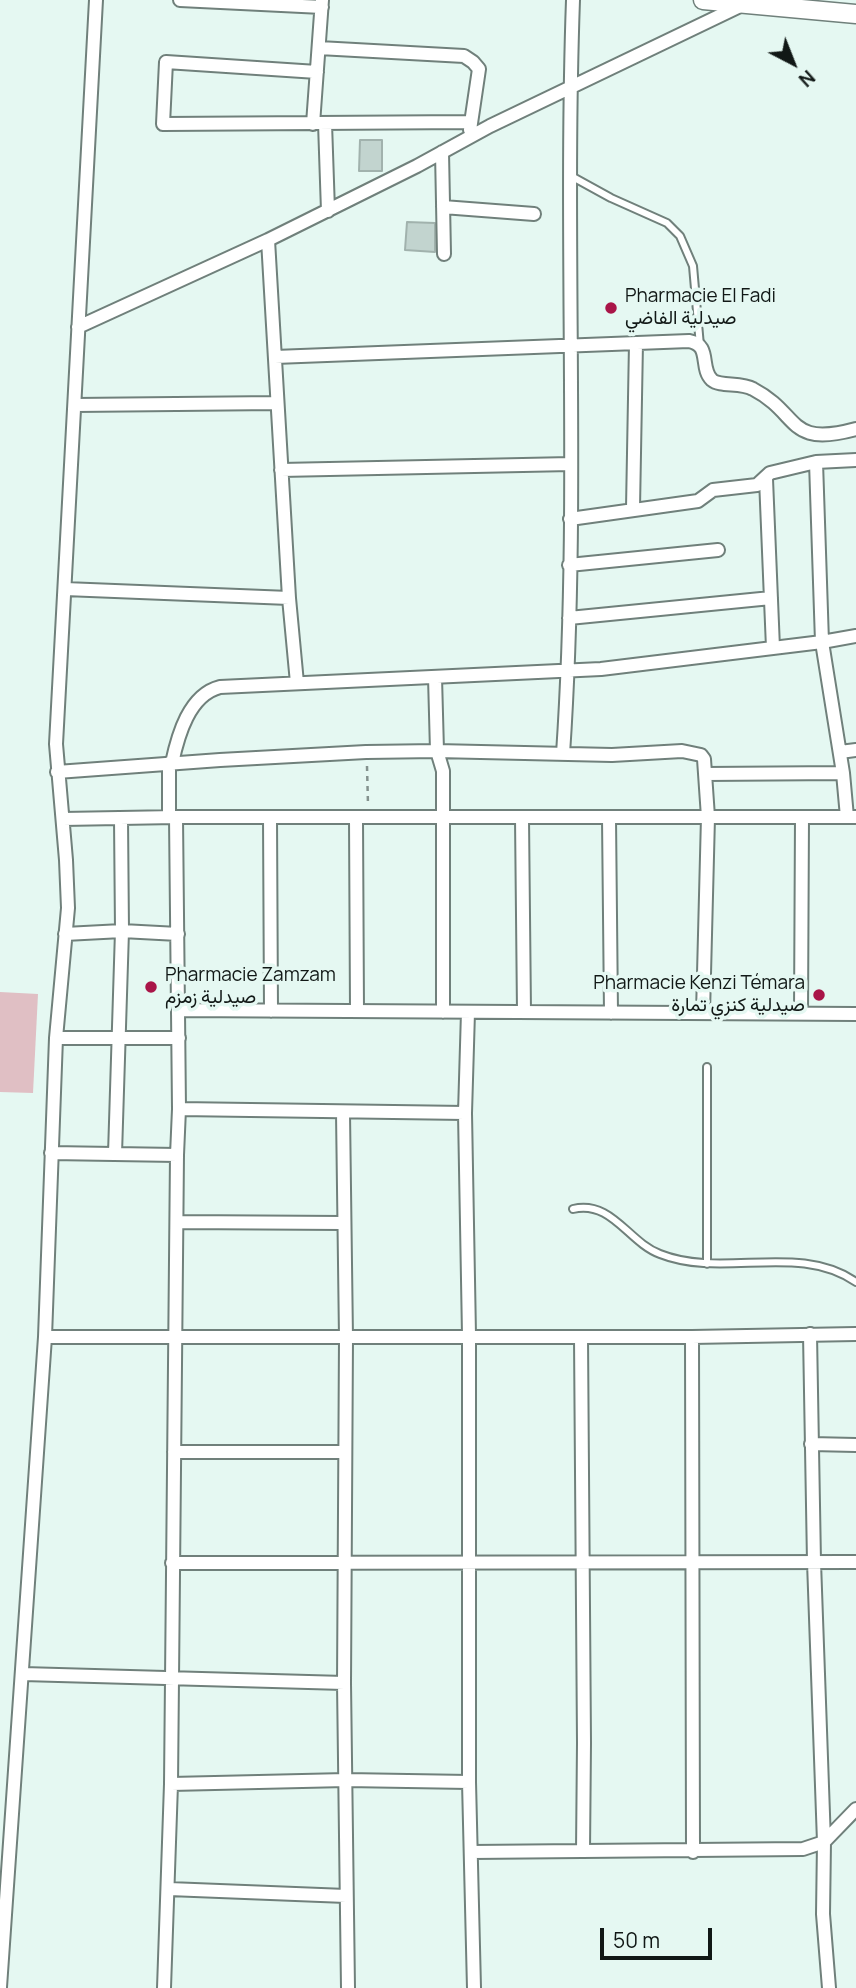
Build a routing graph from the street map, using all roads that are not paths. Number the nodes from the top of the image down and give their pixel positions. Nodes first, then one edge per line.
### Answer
1 (96, 0) edge
2 (180, 0) edge
3 (573, 0) edge
4 (703, 0) edge
5 (322, 3) edge
6 (746, 4) junction
7 (856, 14) edge
8 (319, 48) junction
9 (317, 72) junction
10 (570, 90) junction
11 (470, 122) junction
12 (319, 124) junction
13 (469, 138) junction
14 (442, 152) junction
15 (570, 176) junction
16 (443, 206) junction
17 (328, 211) junction
18 (534, 214) dead end
19 (268, 240) junction
20 (444, 254) dead end
21 (78, 327) junction
22 (636, 343) junction
23 (572, 345) junction
24 (700, 346) junction
25 (275, 357) junction
26 (277, 403) junction
27 (75, 405) junction
28 (856, 429) edge
29 (856, 460) edge
30 (816, 462) junction
31 (570, 464) junction
32 (281, 470) junction
33 (766, 479) junction
34 (633, 508) junction
35 (570, 519) junction
36 (718, 550) dead end
37 (569, 565) junction
38 (65, 589) junction
39 (289, 598) junction
40 (771, 598) junction
41 (569, 618) junction
42 (856, 636) edge
43 (822, 642) junction
44 (773, 648) junction
45 (568, 670) junction
46 (435, 677) junction
47 (297, 683) junction
48 (856, 750) edge
49 (437, 751) junction
50 (841, 752) junction
51 (563, 754) junction
52 (170, 763) junction
53 (57, 772) junction
54 (844, 773) junction
55 (705, 774) junction
56 (173, 817) junction
57 (270, 817) junction
58 (708, 817) junction
59 (802, 817) junction
60 (852, 817) edge
61 (362, 818) junction
62 (442, 818) junction
63 (522, 818) junction
64 (608, 818) junction
65 (63, 819) junction
66 (121, 819) junction
67 (121, 931) junction
68 (65, 934) junction
69 (178, 934) junction
70 (179, 1010) junction
71 (271, 1011) junction
72 (357, 1011) junction
73 (443, 1012) junction
74 (468, 1012) junction
75 (524, 1012) junction
76 (611, 1013) junction
77 (703, 1013) junction
78 (801, 1013) junction
79 (856, 1014) edge
80 (56, 1038) junction
81 (118, 1038) junction
82 (179, 1038) junction
83 (707, 1066) dead end
84 (179, 1109) junction
85 (343, 1113) junction
86 (466, 1113) junction
87 (51, 1153) junction
88 (115, 1154) junction
89 (177, 1155) junction
90 (573, 1209) dead end
91 (177, 1222) junction
92 (343, 1223) junction
93 (707, 1264) junction
94 (856, 1282) edge
95 (810, 1334) junction
96 (856, 1334) edge
97 (469, 1335) junction
98 (45, 1337) junction
99 (581, 1337) junction
100 (692, 1337) junction
101 (346, 1338) junction
102 (176, 1339) junction
103 (811, 1444) junction
104 (856, 1445) edge
105 (174, 1452) junction
106 (345, 1452) junction
107 (347, 1562) junction
108 (583, 1562) junction
109 (814, 1562) junction
110 (856, 1562) edge
111 (172, 1563) junction
112 (469, 1563) junction
113 (692, 1563) junction
114 (23, 1674) junction
115 (173, 1678) junction
116 (344, 1683) junction
117 (346, 1780) junction
118 (469, 1782) junction
119 (171, 1784) junction
120 (856, 1809) edge
121 (824, 1842) junction
122 (583, 1851) junction
123 (471, 1852) junction
124 (693, 1852) junction
125 (169, 1889) junction
126 (346, 1896) junction
127 (0, 1987) edge
128 (164, 1988) edge
129 (348, 1988) edge
130 (474, 1988) edge
131 (829, 1988) edge

1 - 21 street
2 - 5 street
3 - 10 street
4 - 6 main road
5 - 8 street
6 - 7 main road
6 - 10 street
8 - 9 street
8 - 11 street
9 - 12 street
9 - 12 street
10 - 13 street
10 - 15 street
11 - 12 street
11 - 13 street
12 - 17 street
13 - 14 street
14 - 16 street
14 - 17 street
15 - 23 street
15 - 24 lane
16 - 18 street
16 - 20 street
17 - 19 street
19 - 21 street
19 - 25 street
21 - 27 street
22 - 23 street
22 - 24 street
22 - 34 street
23 - 25 street
23 - 31 street
24 - 28 street
25 - 26 street
26 - 27 street
26 - 32 street
27 - 38 street
29 - 30 street
30 - 33 street
30 - 43 street
31 - 32 street
31 - 35 street
32 - 39 street
33 - 34 street
33 - 40 street
34 - 35 street
35 - 37 street
36 - 37 street
37 - 41 street
38 - 39 street
38 - 53 street
39 - 47 street
40 - 41 street
40 - 44 street
41 - 45 street
42 - 43 street
43 - 44 street
43 - 50 street
44 - 45 street
45 - 46 street
45 - 51 street
46 - 47 street
46 - 49 street
47 - 52 street
48 - 50 street
49 - 51 street
49 - 52 street
49 - 62 street
50 - 54 street
51 - 55 street
52 - 53 street
52 - 56 street
53 - 65 street
54 - 55 street
54 - 60 street
55 - 58 street
56 - 57 street
56 - 66 street
56 - 69 street
57 - 61 street
57 - 71 street
58 - 59 street
58 - 64 street
58 - 77 street
59 - 60 street
59 - 78 street
61 - 62 street
61 - 72 street
62 - 63 street
62 - 73 street
63 - 64 street
63 - 75 street
64 - 76 street
65 - 66 street
65 - 68 street
66 - 67 street
67 - 68 street
67 - 69 street
67 - 81 street
68 - 80 street
69 - 70 street
70 - 71 street
70 - 82 street
71 - 72 street
72 - 73 street
73 - 74 street
74 - 75 street
74 - 86 street
75 - 76 street
76 - 77 street
77 - 78 street
78 - 79 street
80 - 81 street
80 - 87 street
81 - 82 street
81 - 88 street
82 - 84 street
83 - 93 lane
84 - 85 street
84 - 89 street
85 - 86 street
85 - 92 street
86 - 97 street
87 - 88 street
87 - 98 street
88 - 89 street
89 - 91 street
90 - 93 lane
91 - 92 street
91 - 102 street
92 - 101 street
93 - 94 lane
95 - 96 street
95 - 100 street
95 - 103 street
97 - 99 street
97 - 101 street
97 - 112 street
98 - 102 street
98 - 114 street
99 - 100 street
99 - 108 street
100 - 113 street
101 - 102 street
101 - 106 street
102 - 105 street
103 - 104 street
103 - 109 street
105 - 106 street
105 - 111 street
106 - 107 street
107 - 111 street
107 - 112 street
107 - 116 street
108 - 112 street
108 - 113 street
108 - 122 street
109 - 110 street
109 - 113 street
109 - 121 street
111 - 115 street
112 - 118 street
113 - 124 street
114 - 115 street
114 - 127 street
115 - 116 street
115 - 119 street
116 - 117 street
117 - 118 street
117 - 119 street
117 - 126 street
118 - 123 street
119 - 125 street
120 - 121 street
121 - 124 street
121 - 131 street
122 - 123 street
122 - 124 street
123 - 130 street
125 - 126 street
125 - 128 street
126 - 129 street

